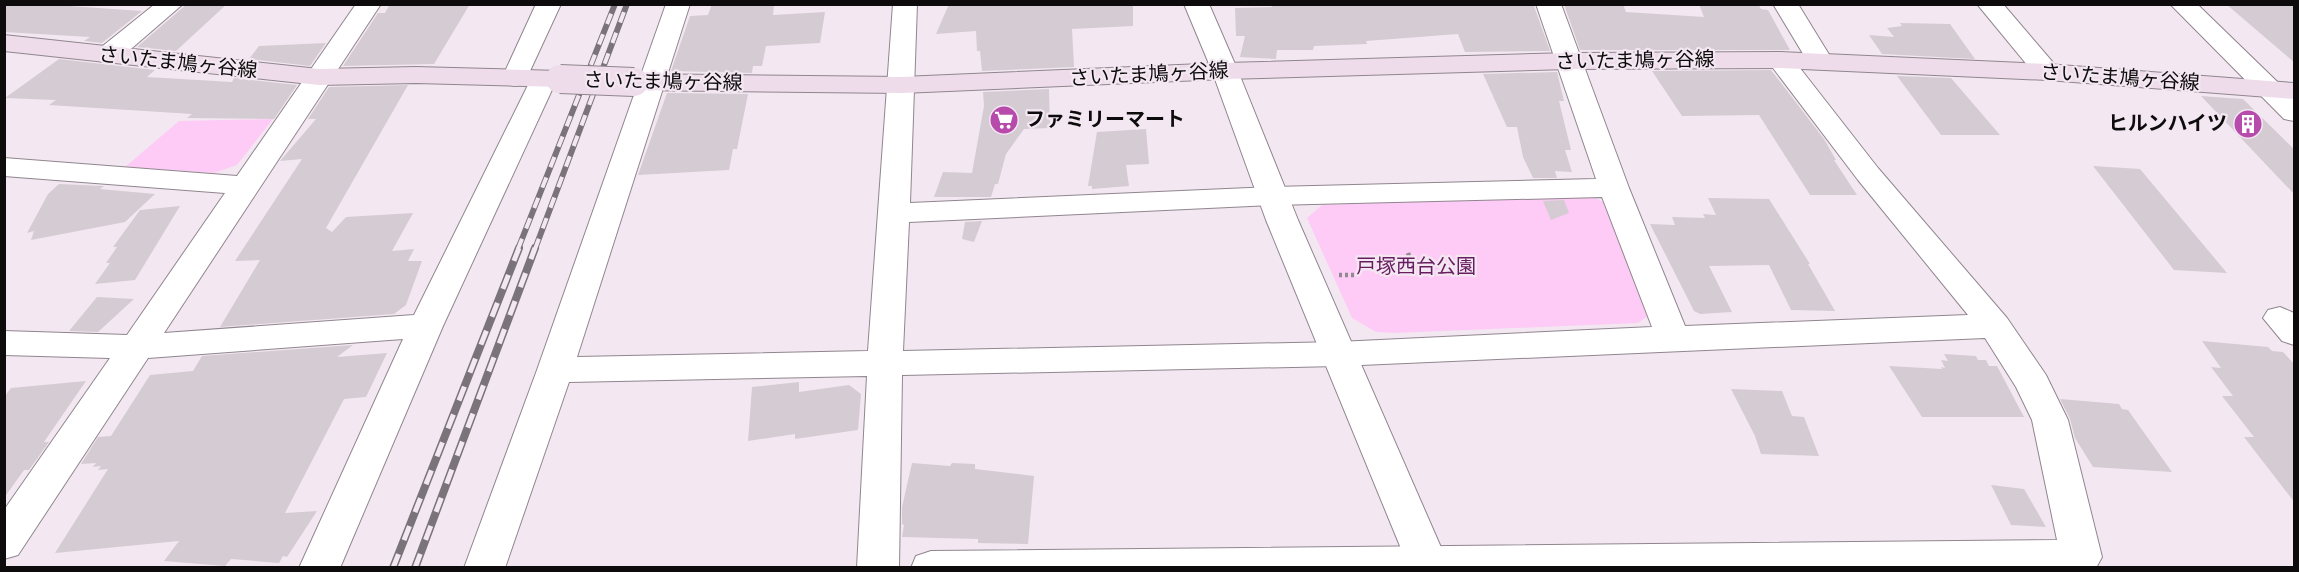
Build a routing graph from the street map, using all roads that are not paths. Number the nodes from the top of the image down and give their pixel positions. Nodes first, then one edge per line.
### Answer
1 (171, 4) edge
2 (369, 4) edge
3 (549, 4) edge
4 (678, 4) edge
5 (905, 4) edge
6 (1196, 4) edge
7 (1548, 4) edge
8 (1785, 4) edge
9 (1989, 4) edge
10 (2182, 4) edge
11 (4, 43) edge
12 (108, 55) junction
13 (1780, 60) junction
14 (1820, 61) junction
15 (1570, 62) junction
16 (1225, 71) junction
17 (2047, 72) junction
18 (319, 77) junction
19 (540, 79) junction
20 (643, 82) junction
21 (902, 85) junction
22 (2282, 90) edge
23 (2295, 113) edge
24 (4, 167) edge
25 (248, 186) junction
26 (1614, 188) junction
27 (1273, 196) junction
28 (895, 213) junction
29 (2295, 316) edge
30 (426, 326) junction
31 (1995, 327) junction
32 (2295, 333) edge
33 (1673, 338) junction
34 (4, 343) edge
35 (139, 347) junction
36 (1338, 354) junction
37 (885, 365) junction
38 (555, 370) junction
39 (4, 543) edge
40 (1429, 565) edge
41 (319, 567) edge
42 (484, 567) edge
43 (878, 567) edge
44 (931, 567) edge

1 - 12 street
2 - 18 street
3 - 19 street
4 - 20 street
5 - 21 street
6 - 16 street
7 - 15 street
8 - 14 street
9 - 17 street
10 - 22 street
11 - 12 main road, さいたま鳩ヶ谷線
12 - 18 main road, さいたま鳩ヶ谷線
13 - 14 main road, さいたま鳩ヶ谷線
13 - 15 main road, さいたま鳩ヶ谷線
13 - 31 street
14 - 17 main road, さいたま鳩ヶ谷線
15 - 16 main road, さいたま鳩ヶ谷線
15 - 26 street
16 - 21 main road, さいたま鳩ヶ谷線
16 - 27 street
17 - 22 main road, さいたま鳩ヶ谷線
18 - 19 main road, さいたま鳩ヶ谷線
18 - 25 street
19 - 20 main road, さいたま鳩ヶ谷線, bridge
19 - 30 street
20 - 21 main road, さいたま鳩ヶ谷線
20 - 38 street
21 - 28 street
22 - 23 street
24 - 25 street
25 - 35 street
26 - 27 street
26 - 33 street
27 - 28 street
27 - 36 street
28 - 37 street
29 - 32 street
30 - 35 street
30 - 41 street
31 - 33 street
31 - 40 street
33 - 36 street
34 - 35 street
35 - 39 street
36 - 37 street
36 - 40 street
37 - 38 street
37 - 43 street
38 - 42 street
40 - 44 street

